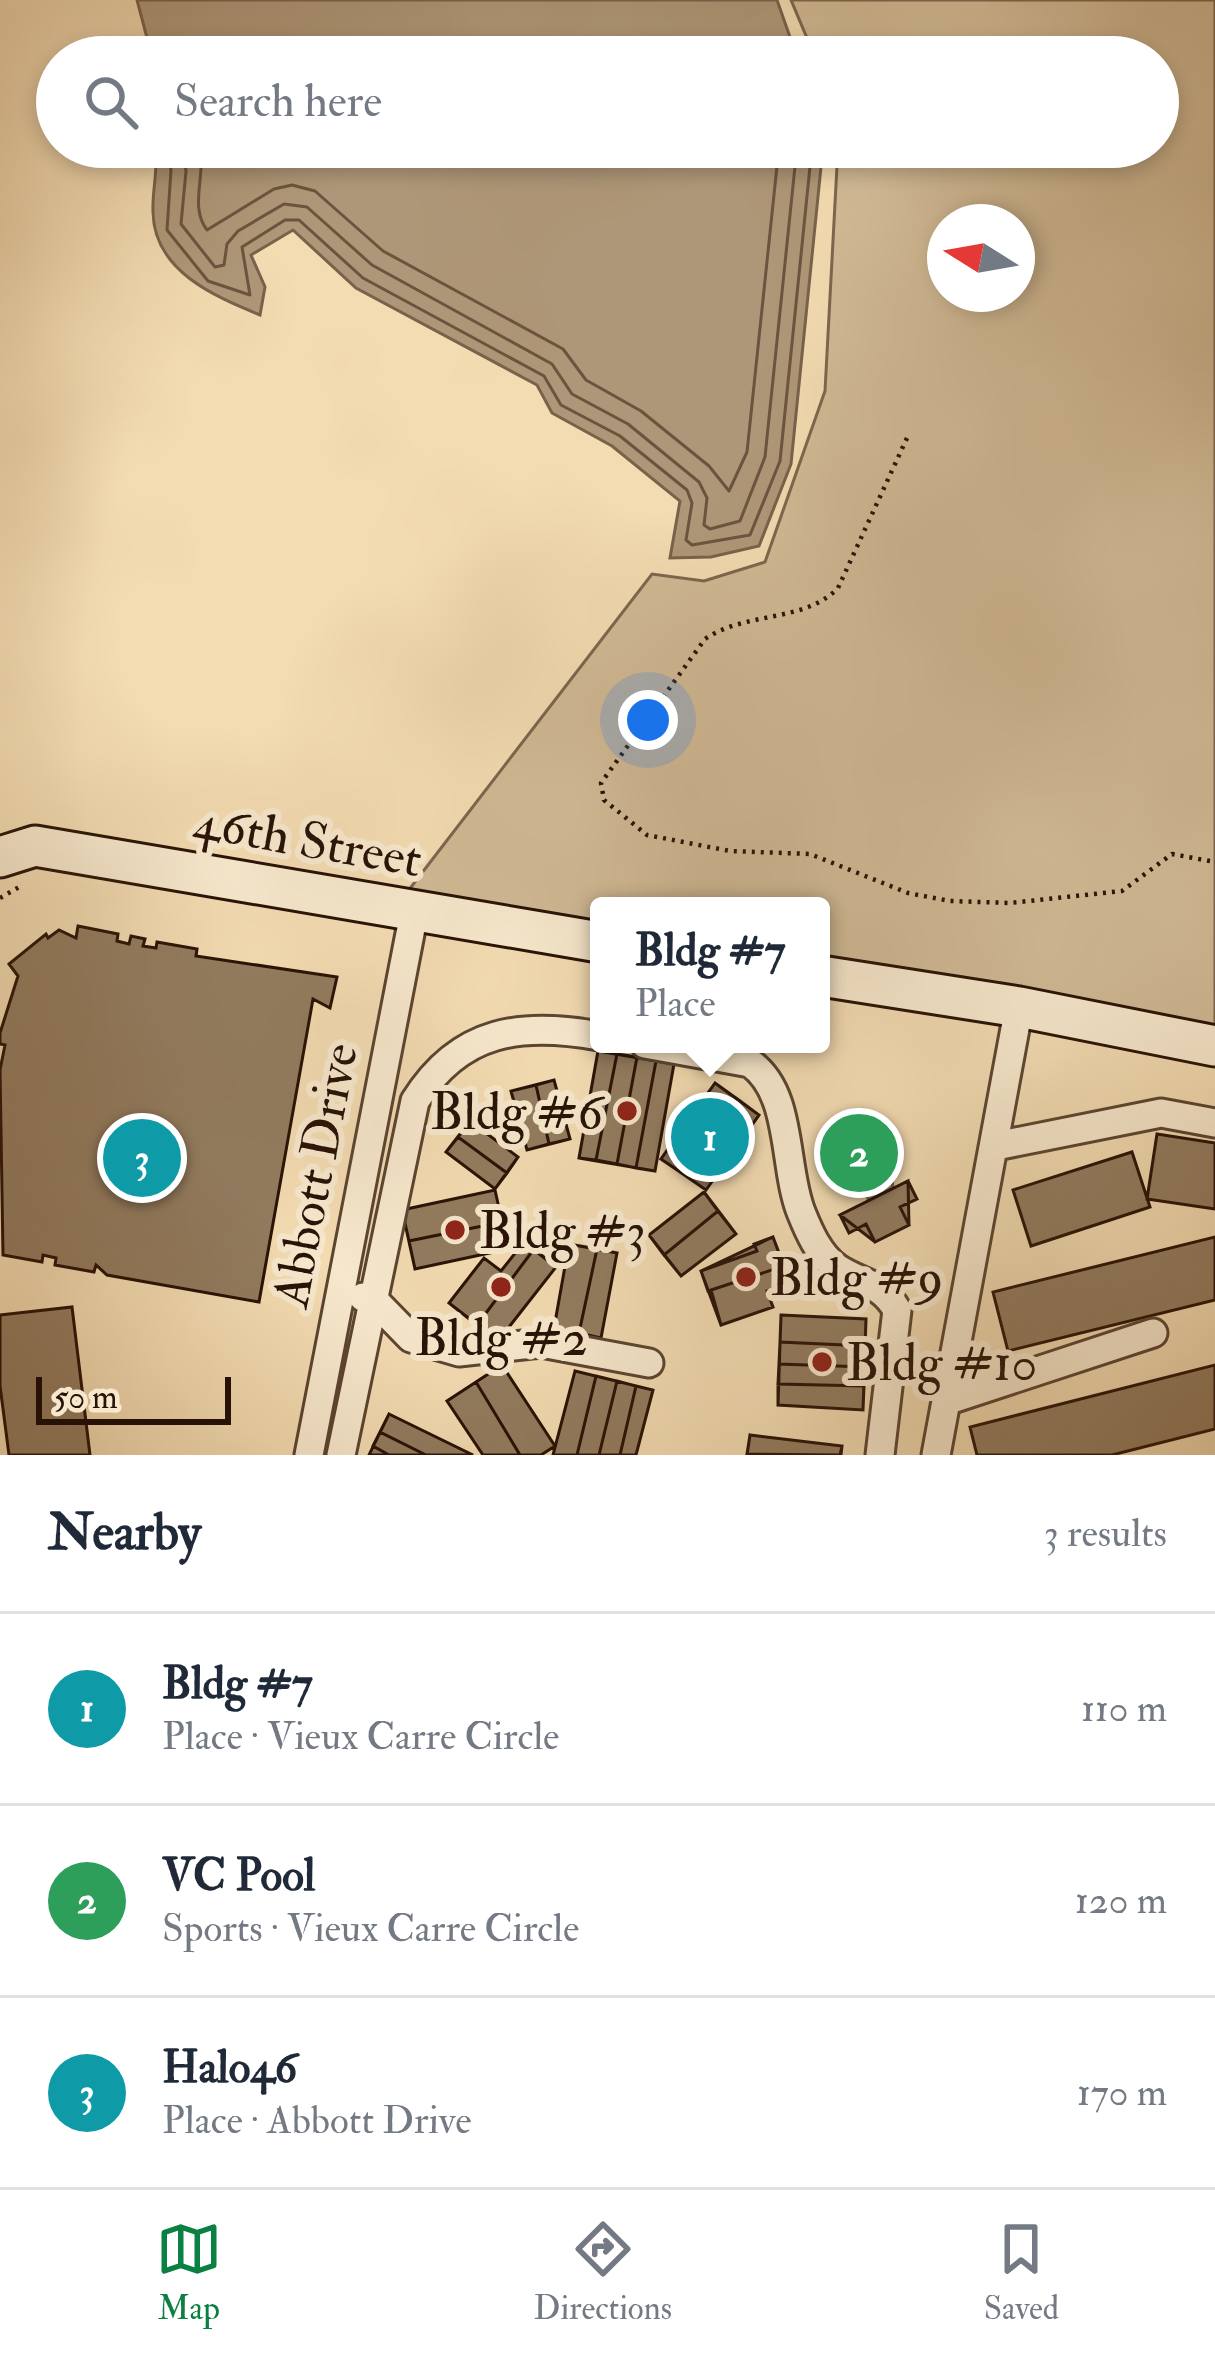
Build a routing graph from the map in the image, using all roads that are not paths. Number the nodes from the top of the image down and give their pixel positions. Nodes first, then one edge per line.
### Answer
1 (0, 857) edge
2 (414, 913) junction
3 (590, 941) edge
4 (830, 977) edge
5 (1019, 1007) junction
6 (590, 1034) edge
7 (1215, 1046) edge
8 (695, 1053) edge
9 (1215, 1123) edge
10 (996, 1146) junction
11 (339, 1294) junction
12 (372, 1298) junction
13 (1153, 1333) dead end
14 (649, 1363) dead end
15 (946, 1401) junction
16 (309, 1455) edge
17 (340, 1455) edge
18 (880, 1455) edge
19 (936, 1455) edge

1 - 2 street, 46th Street
2 - 3 street, 46th Street
2 - 11 street, Abbott Drive
4 - 5 street
5 - 7 street
5 - 10 street
6 - 12 street
8 - 18 street
9 - 10 street
10 - 15 street
11 - 12 street
11 - 16 street, Abbott Drive
12 - 14 street
12 - 17 street
13 - 15 street
15 - 19 street

